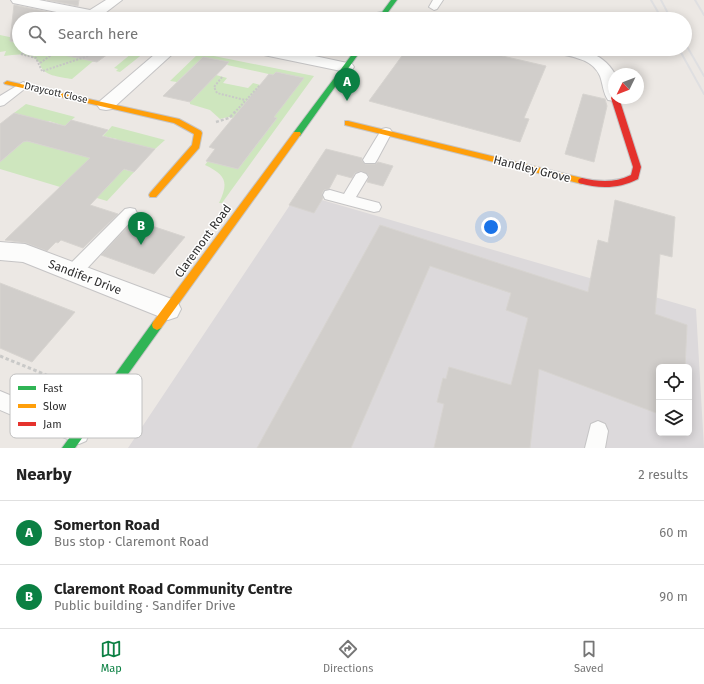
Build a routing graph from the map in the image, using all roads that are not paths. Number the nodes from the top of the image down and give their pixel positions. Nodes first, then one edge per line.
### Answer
1 (18, 0) edge
2 (115, 0) edge
3 (394, 0) edge
4 (78, 12) edge
5 (97, 12) edge
6 (385, 12) edge
7 (162, 56) edge
8 (293, 56) edge
9 (354, 56) edge
10 (585, 56) edge
11 (346, 67) junction
12 (608, 78) edge
13 (6, 82) dead end
14 (23, 85) junction
15 (0, 102) edge
16 (616, 104) edge
17 (106, 105) junction
18 (348, 123) dead end
19 (386, 132) junction
20 (370, 160) dead end
21 (361, 177) dead end
22 (330, 194) dead end
23 (153, 195) dead end
24 (347, 200) junction
25 (374, 207) dead end
26 (130, 213) dead end
27 (0, 251) edge
28 (73, 272) junction
29 (168, 309) junction
30 (121, 374) edge
31 (0, 400) edge
32 (10, 406) edge

1 - 4 street
2 - 5 street
3 - 6 street
7 - 17 street
8 - 11 street
9 - 11 street, Claremont Road
10 - 12 street, Handley Grove
11 - 29 street, Claremont Road
13 - 14 street, Draycott Close
14 - 15 lane
14 - 17 street, Draycott Close
16 - 19 street, Handley Grove
17 - 23 street, Draycott Close
18 - 19 street, Handley Grove
19 - 20 lane
21 - 24 lane
22 - 24 lane
24 - 25 lane
26 - 28 lane
27 - 28 street, Sandifer Drive
28 - 29 street, Sandifer Drive
29 - 30 street, Claremont Road
31 - 32 lane

